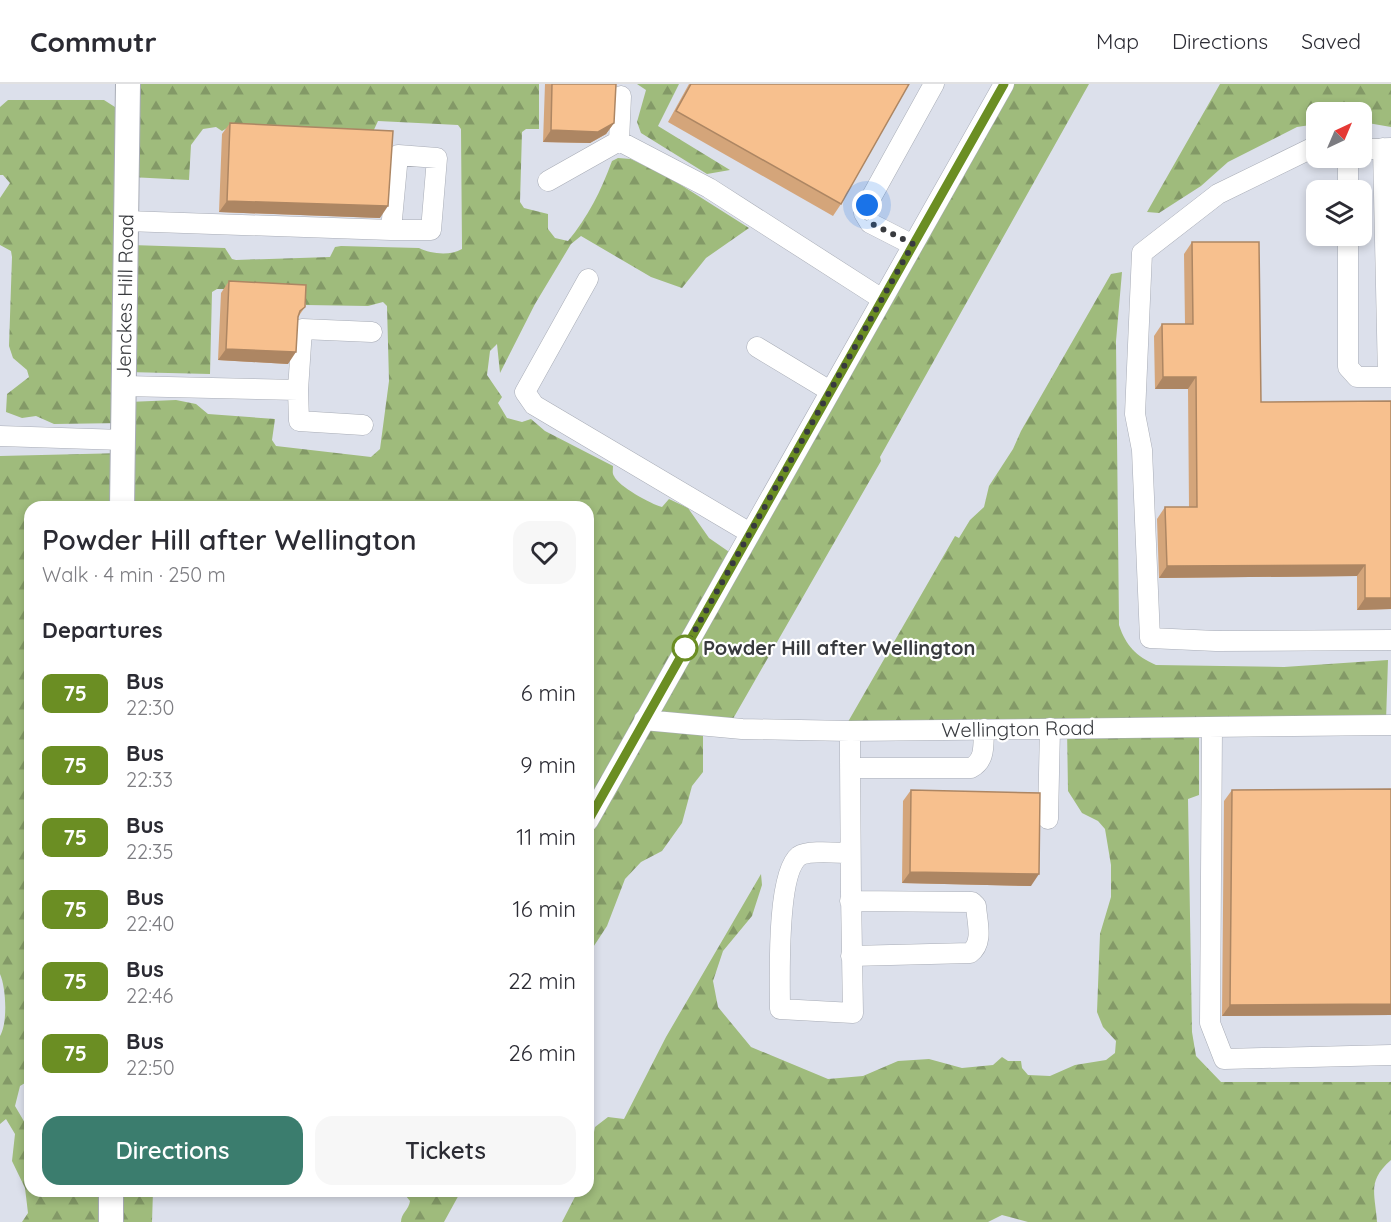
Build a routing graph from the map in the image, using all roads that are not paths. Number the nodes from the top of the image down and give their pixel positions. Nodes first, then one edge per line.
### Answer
1 (128, 84) edge
2 (934, 84) edge
3 (1004, 84) edge
4 (621, 96) dead end
5 (619, 141) junction
6 (1387, 148) edge
7 (1306, 151) edge
8 (548, 181) dead end
9 (126, 221) junction
10 (391, 230) dead end
11 (913, 244) junction
12 (1348, 246) edge
13 (588, 279) dead end
14 (882, 299) junction
15 (372, 332) dead end
16 (756, 347) dead end
17 (1389, 377) edge
18 (124, 386) junction
19 (298, 390) junction
20 (830, 391) junction
21 (363, 425) dead end
22 (0, 436) edge
23 (123, 440) junction
24 (122, 501) edge
25 (750, 533) junction
26 (1391, 640) edge
27 (644, 720) junction
28 (1391, 725) edge
29 (1212, 727) junction
30 (984, 729) junction
31 (1050, 729) junction
32 (850, 731) junction
33 (850, 768) junction
34 (595, 796) edge
35 (1048, 819) dead end
36 (849, 853) junction
37 (850, 901) junction
38 (851, 956) junction
39 (1391, 1055) edge
40 (111, 1197) edge
41 (111, 1222) edge

1 - 9 main road, Jenckes Hill Road
2 - 11 street
3 - 11 street
4 - 5 street
5 - 8 street
5 - 14 street
6 - 17 street
7 - 26 street
9 - 10 street
9 - 18 main road, Jenckes Hill Road
11 - 14 street
12 - 17 street
13 - 25 street
14 - 20 street
15 - 19 street
16 - 20 street
18 - 19 street
18 - 23 main road, Jenckes Hill Road
19 - 21 street
20 - 25 street
22 - 23 street
23 - 24 main road, Jenckes Hill Road
25 - 27 street
27 - 32 street, Wellington Road
27 - 34 street
28 - 29 street, Wellington Road
29 - 31 street, Wellington Road
29 - 39 street
30 - 31 street, Wellington Road
30 - 32 street, Wellington Road
30 - 33 street
31 - 35 street
32 - 33 street
33 - 36 street
36 - 37 street
36 - 38 street
37 - 38 street
37 - 38 street
40 - 41 main road

